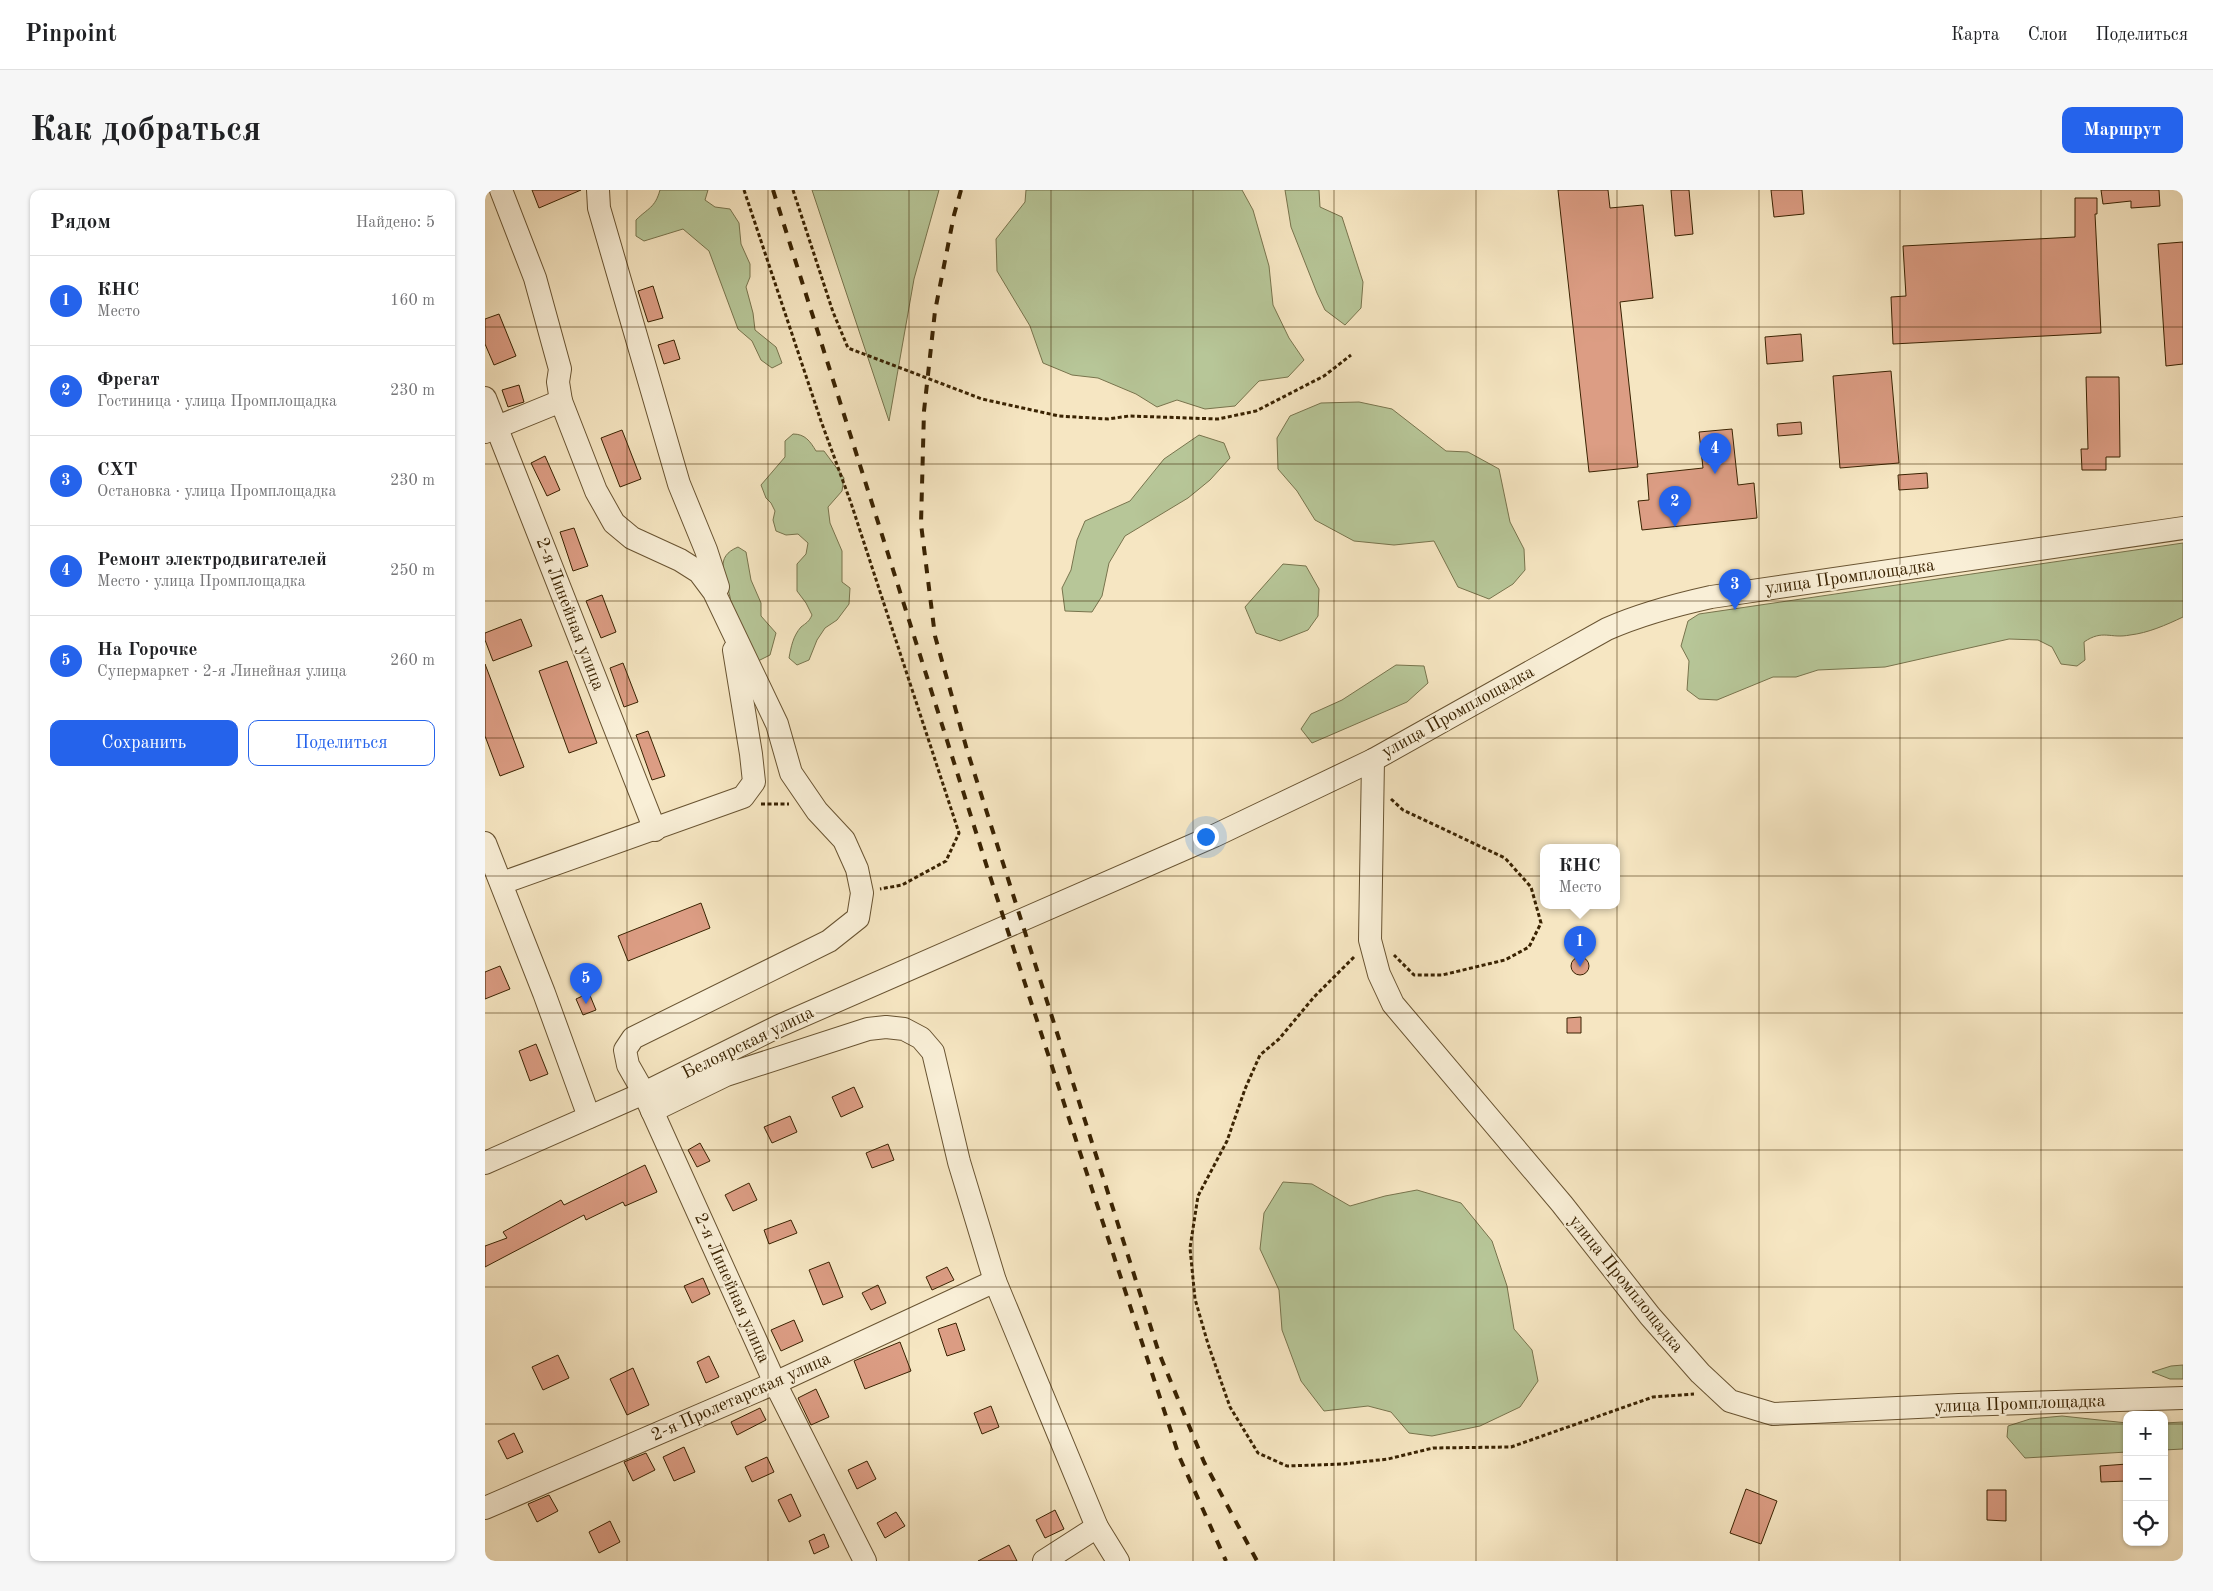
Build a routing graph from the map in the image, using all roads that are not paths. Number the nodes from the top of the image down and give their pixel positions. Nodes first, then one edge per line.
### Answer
1 (501, 190) edge
2 (599, 190) edge
3 (485, 398) edge
4 (561, 402) junction
5 (491, 430) edge
6 (2183, 528) edge
7 (728, 620) junction
8 (1373, 760) junction
9 (655, 830) junction
10 (485, 843) edge
11 (501, 884) junction
12 (1013, 925) joint
13 (648, 1102) junction
14 (589, 1117) junction
15 (485, 1163) edge
16 (995, 1281) junction
17 (775, 1383) junction
18 (2183, 1398) edge
19 (485, 1508) edge
20 (1097, 1527) junction
21 (865, 1561) edge
22 (1044, 1561) edge
23 (1118, 1561) edge

1 - 4 street
2 - 7 street
3 - 5 street, 2-я Линейная улица
4 - 5 street
4 - 7 street
5 - 9 street, 2-я Линейная улица
6 - 8 street, улица Промплощадка
7 - 9 street
7 - 13 street, 2-я Линейная улица
8 - 12 street, улица Промплощадка
8 - 18 street, улица Промплощадка
9 - 11 street
10 - 11 street
11 - 14 street
12 - 13 street, Белоярская улица
13 - 14 street, Белоярская улица
13 - 16 street
13 - 17 street, 2-я Линейная улица
14 - 15 street, Белоярская улица
16 - 17 street, 2-я Пролетарская улица
16 - 20 street
17 - 19 street, 2-я Пролетарская улица
17 - 21 street, 2-я Линейная улица
20 - 22 street
20 - 23 street

